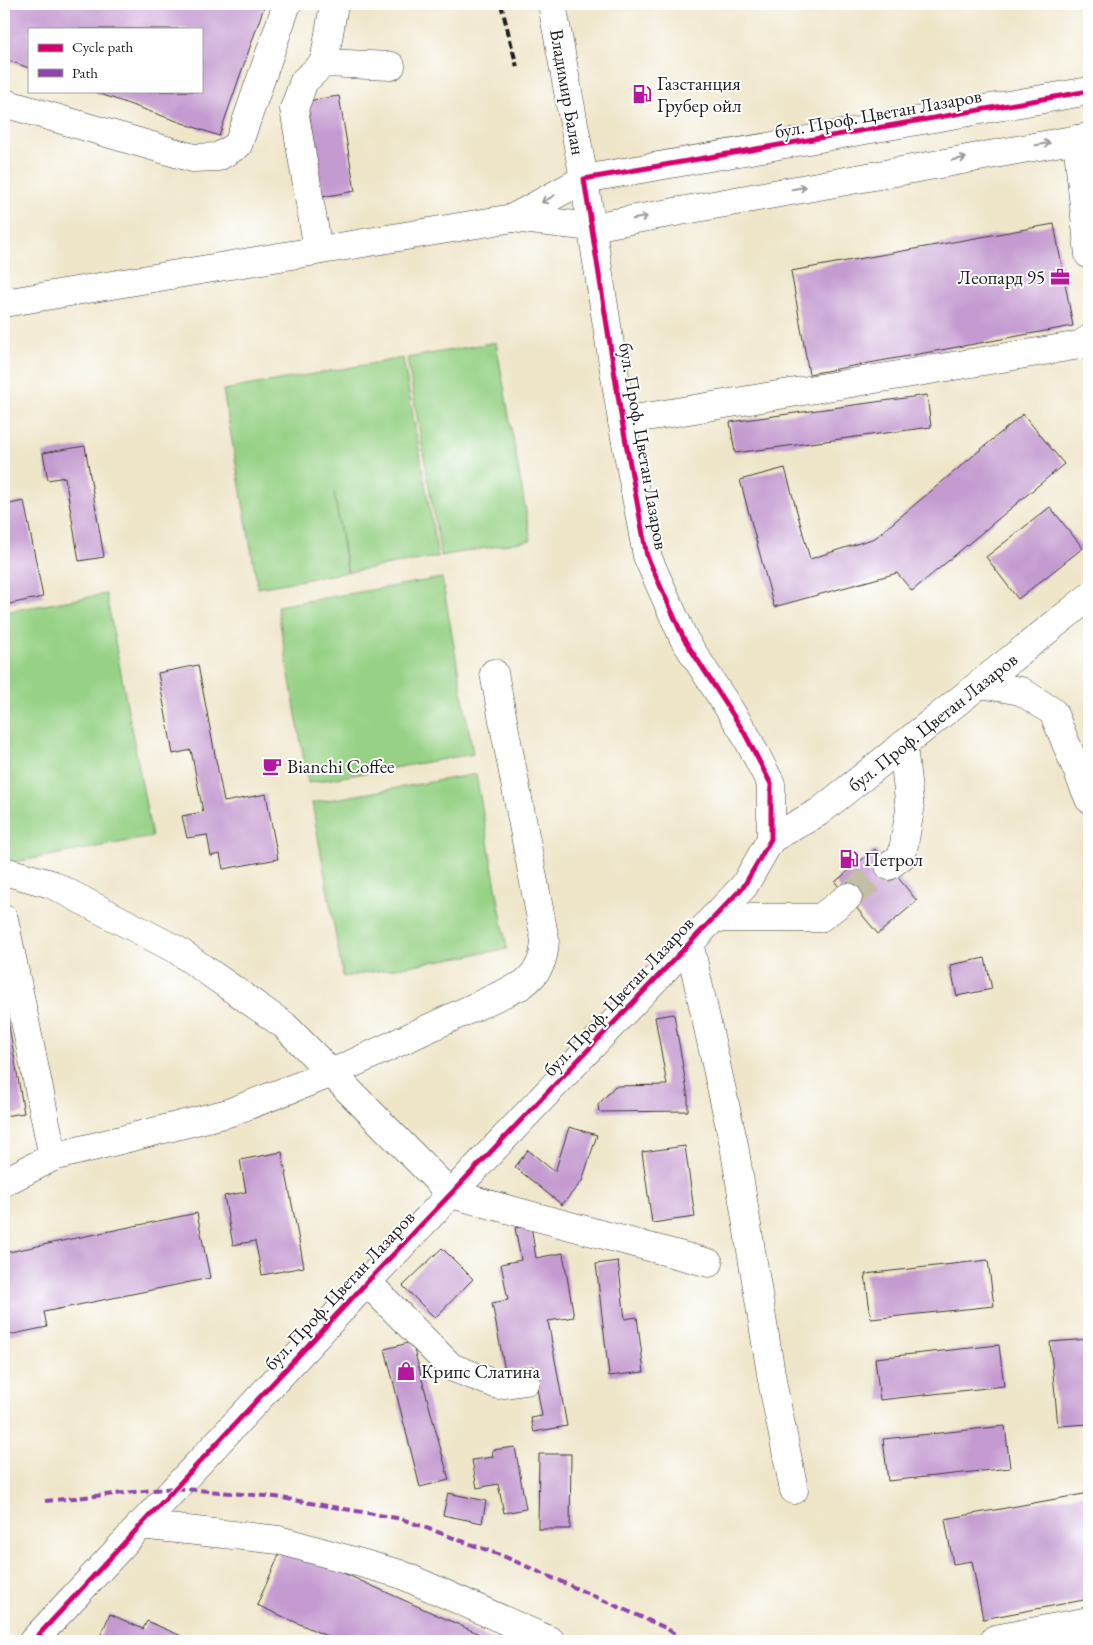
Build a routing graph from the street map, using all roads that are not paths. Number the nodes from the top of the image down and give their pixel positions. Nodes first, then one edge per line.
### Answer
1 (287, 4) edge
2 (334, 4) edge
3 (552, 4) edge
4 (324, 63) junction
5 (391, 66) dead end
6 (1089, 91) edge
7 (4, 103) edge
8 (1083, 138) edge
9 (584, 179) junction
10 (513, 218) junction
11 (592, 227) junction
12 (318, 250) junction
13 (1089, 255) edge
14 (4, 303) edge
15 (1089, 340) edge
16 (622, 422) junction
17 (1089, 598) edge
18 (494, 673) dead end
19 (980, 684) junction
20 (904, 745) junction
21 (1089, 799) edge
22 (771, 839) junction
23 (889, 866) tunnel mouth
24 (4, 871) edge
25 (848, 897) tunnel mouth
26 (713, 918) junction
27 (4, 919) edge
28 (689, 942) junction
29 (11, 994) edge
30 (330, 1074) junction
31 (53, 1157) junction
32 (4, 1182) edge
33 (451, 1194) junction
34 (709, 1263) dead end
35 (367, 1282) junction
36 (526, 1381) dead end
37 (794, 1490) dead end
38 (140, 1525) junction
39 (1089, 1621) edge
40 (33, 1641) edge
41 (551, 1641) edge
42 (995, 1641) edge

1 - 7 street
2 - 4 street
3 - 9 street, Владимир Балан
4 - 5 street
4 - 12 street
6 - 9 street, бул. Проф. Цветан Лазаров
11 -> 8 street
8 - 13 street
9 -> 10 street, бул. Проф. Цветан Лазаров
9 - 11 street, Владимир Балан
10 - 11 street
10 - 12 street
11 - 16 street, бул. Проф. Цветан Лазаров
12 - 14 street
15 - 16 street
16 - 22 street, бул. Проф. Цветан Лазаров
17 - 19 street, бул. Проф. Цветан Лазаров
18 - 30 street
19 - 20 street, бул. Проф. Цветан Лазаров
19 - 21 street
20 - 22 street, бул. Проф. Цветан Лазаров
20 - 23 street
22 - 26 street, бул. Проф. Цветан Лазаров
24 - 30 street
25 - 26 street
26 - 28 street, бул. Проф. Цветан Лазаров
27 - 29 street
28 - 33 street, бул. Проф. Цветан Лазаров
28 - 37 street
29 - 31 street
30 - 31 street
30 - 33 street
31 - 32 street
33 - 34 street
33 - 35 street, бул. Проф. Цветан Лазаров
35 - 36 street
35 - 38 street, бул. Проф. Цветан Лазаров
38 - 40 street, бул. Проф. Цветан Лазаров
38 - 41 street
39 - 42 street

